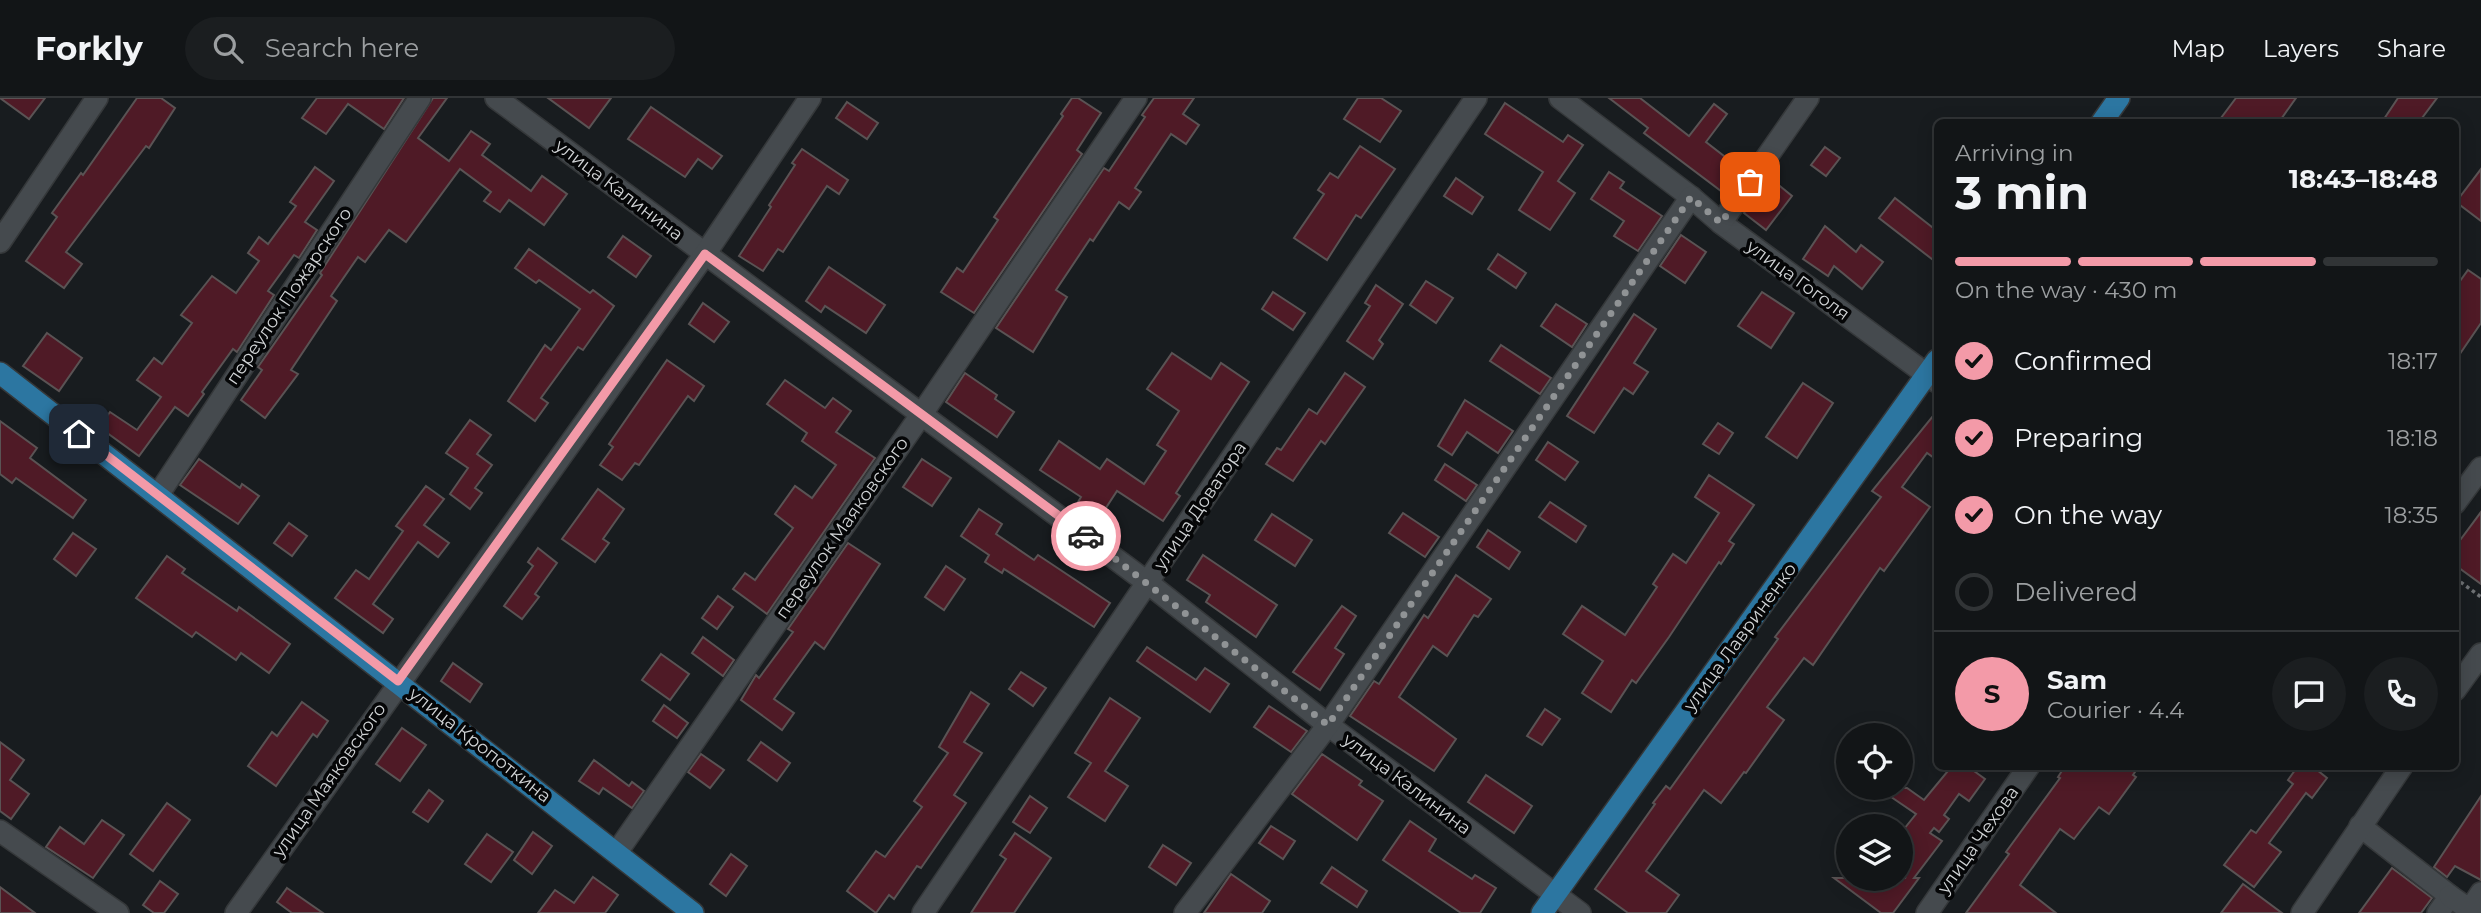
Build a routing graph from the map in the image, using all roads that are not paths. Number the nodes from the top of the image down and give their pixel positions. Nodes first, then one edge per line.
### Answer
1 (97, 98) edge
2 (420, 98) edge
3 (496, 98) edge
4 (810, 98) edge
5 (1136, 98) edge
6 (1476, 98) edge
7 (1560, 98) edge
8 (1808, 98) edge
9 (2119, 98) edge
10 (2104, 119) edge
11 (1691, 197) junction
12 (1721, 223) junction
13 (0, 242) edge
14 (705, 254) junction
15 (1934, 372) edge
16 (0, 373) edge
17 (921, 415) junction
18 (2481, 468) edge
19 (158, 495) junction
20 (2459, 498) edge
21 (1148, 583) junction
22 (2481, 654) edge
23 (398, 681) junction
24 (2459, 684) edge
25 (1328, 725) junction
26 (2026, 770) edge
27 (2399, 770) edge
28 (2360, 826) junction
29 (0, 831) edge
30 (617, 852) junction
31 (1555, 895) junction
32 (2480, 898) edge
33 (2444, 905) edge
34 (118, 913) edge
35 (236, 913) edge
36 (693, 913) edge
37 (923, 913) edge
38 (1185, 913) edge
39 (1542, 913) edge
40 (1580, 913) edge
41 (1927, 913) edge
42 (2302, 913) edge

1 - 13 street
2 - 19 street, переулок Пожарского
3 - 14 street, улица Калинина
4 - 14 street, улица Маяковского
5 - 17 street, переулок Маяковского
6 - 21 street, улица Доватора
7 - 11 street, улица Гоголя
8 - 12 street
9 - 10 main road
11 - 12 street, улица Гоголя
11 - 25 street
12 - 15 street, улица Гоголя
14 - 17 street, улица Калинина
14 - 23 street, улица Маяковского
15 - 31 main road, улица Лавриненко
16 - 19 main road, улица Кропоткина
17 - 21 street, улица Калинина
17 - 30 street, переулок Маяковского
18 - 20 street
19 - 23 main road, улица Кропоткина
21 - 25 street, улица Калинина
21 - 37 street, улица Доватора
22 - 24 street
23 - 30 main road, улица Кропоткина
23 - 35 street, улица Маяковского
25 - 31 street, улица Калинина
25 - 38 street
26 - 41 street, улица Чехова
27 - 28 street
28 - 33 street
28 - 42 street
29 - 34 street
30 - 36 main road, улица Кропоткина
31 - 39 main road, улица Лавриненко
31 - 40 street, улица Калинина
32 - 33 street

